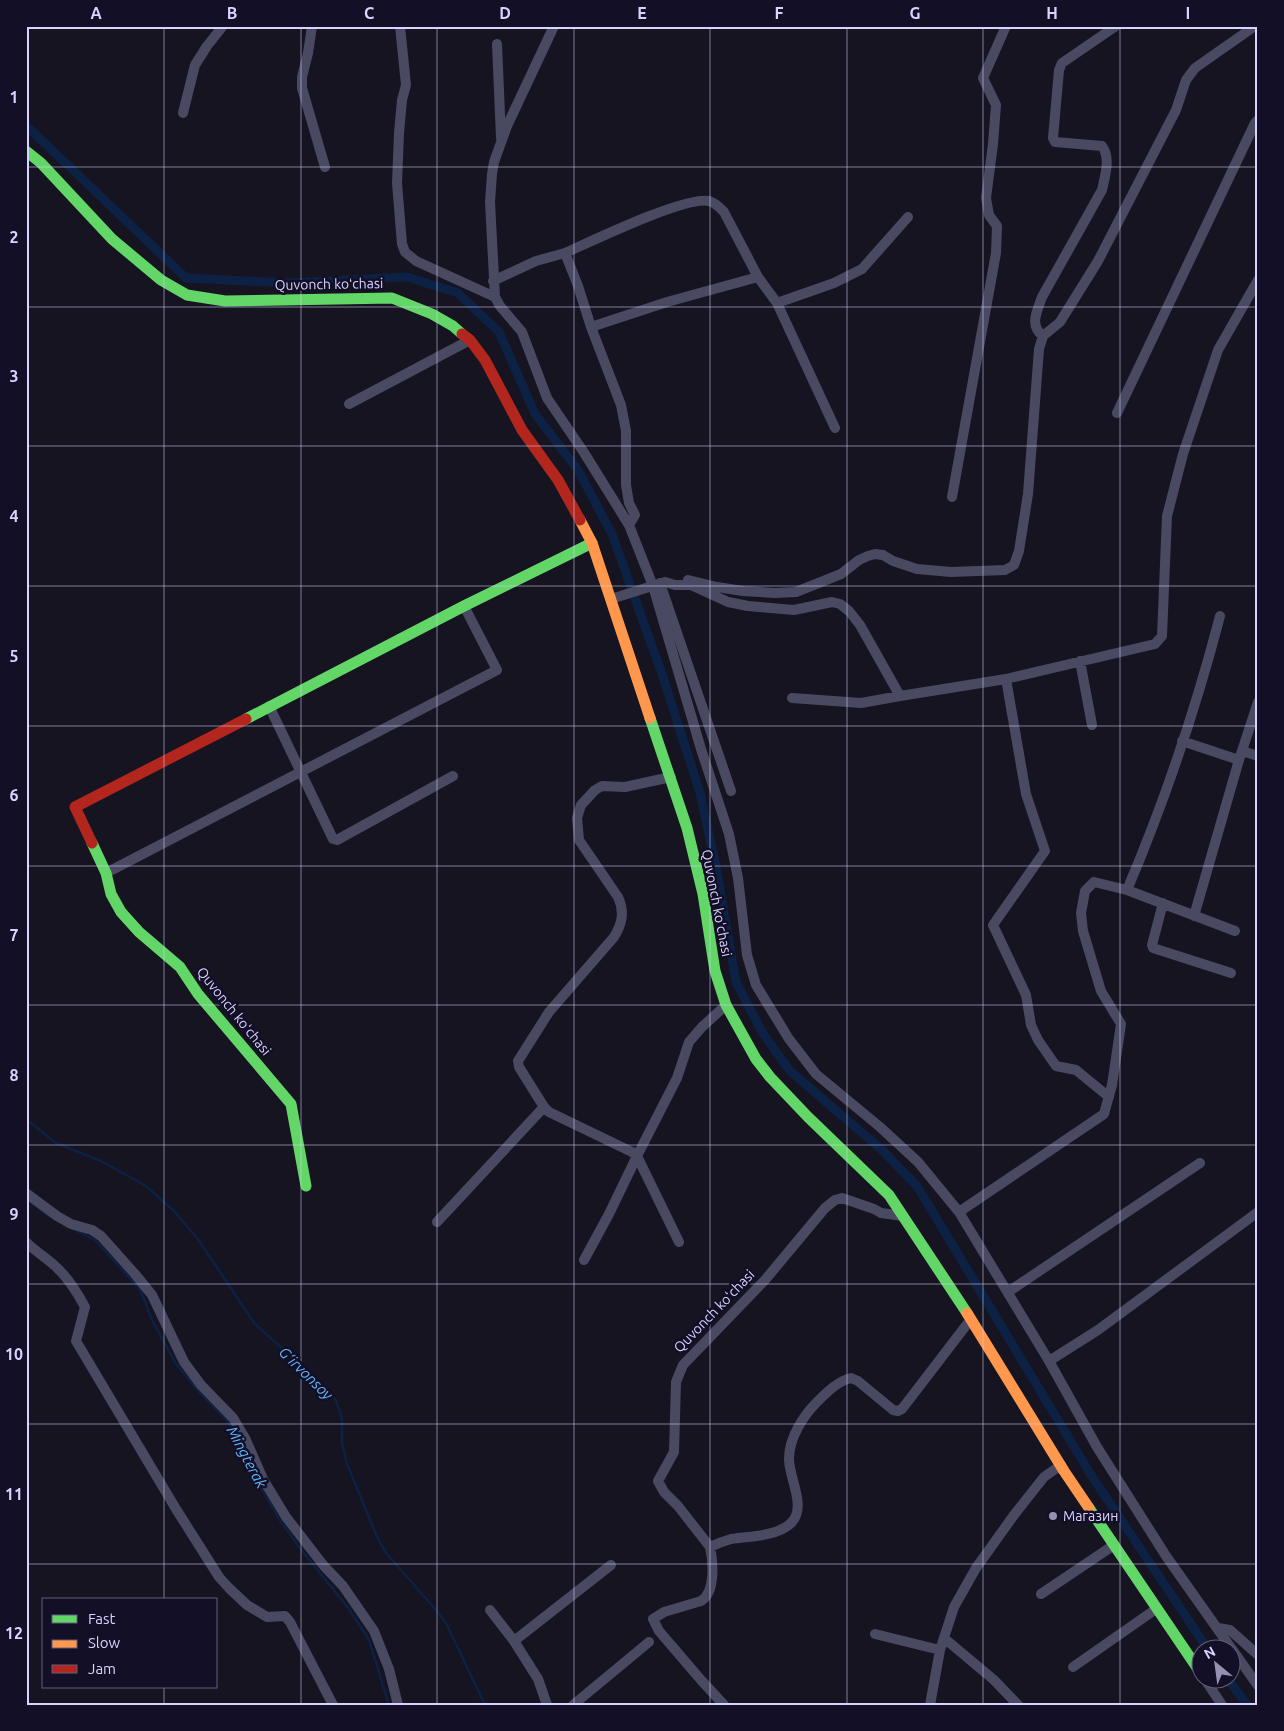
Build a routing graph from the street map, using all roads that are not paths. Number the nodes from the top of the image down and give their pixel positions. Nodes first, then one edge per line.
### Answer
1 (223, 26) edge
2 (312, 26) edge
3 (400, 26) edge
4 (554, 26) edge
5 (1006, 26) edge
6 (1116, 26) edge
7 (1255, 26) edge
8 (497, 44) dead end
9 (182, 113) dead end
10 (1258, 120) edge
11 (501, 141) junction
12 (26, 151) edge
13 (326, 167) dead end
14 (908, 217) dead end
15 (565, 253) junction
16 (758, 277) junction
17 (1258, 280) edge
18 (493, 281) junction
19 (495, 297) junction
20 (777, 303) junction
21 (591, 327) junction
22 (1043, 336) junction
23 (470, 340) junction
24 (349, 404) dead end
25 (1117, 413) dead end
26 (835, 428) dead end
27 (952, 497) dead end
28 (629, 525) junction
29 (592, 543) junction
30 (659, 584) junction
31 (612, 599) junction
32 (464, 606) junction
33 (1220, 616) dead end
34 (1080, 661) junction
35 (1006, 679) junction
36 (900, 696) junction
37 (792, 698) dead end
38 (1258, 702) edge
39 (269, 706) junction
40 (1092, 725) dead end
41 (1182, 741) junction
42 (1241, 756) junction
43 (1258, 756) edge
44 (300, 772) junction
45 (453, 776) dead end
46 (671, 777) junction
47 (731, 791) dead end
48 (106, 873) junction
49 (1126, 890) junction
50 (1163, 903) junction
51 (1194, 916) junction
52 (1236, 931) dead end
53 (1231, 973) dead end
54 (726, 1004) junction
55 (1109, 1097) junction
56 (544, 1108) junction
57 (637, 1156) junction
58 (1200, 1163) dead end
59 (306, 1186) dead end
60 (26, 1193) edge
61 (959, 1212) junction
62 (1258, 1212) edge
63 (903, 1216) junction
64 (437, 1222) dead end
65 (26, 1242) edge
66 (680, 1242) dead end
67 (584, 1260) dead end
68 (1008, 1292) junction
69 (971, 1319) junction
70 (1049, 1361) junction
71 (1061, 1465) junction
72 (1114, 1545) junction
73 (710, 1547) junction
74 (611, 1565) dead end
75 (1041, 1594) dead end
76 (1156, 1609) junction
77 (490, 1610) dead end
78 (1218, 1628) junction
79 (874, 1634) dead end
80 (944, 1638) junction
81 (1224, 1638) edge
82 (514, 1641) junction
83 (649, 1642) dead end
84 (940, 1650) junction
85 (1258, 1655) edge
86 (1192, 1661) edge
87 (1242, 1664) edge
88 (1073, 1667) dead end
89 (1258, 1686) edge
90 (1211, 1688) edge
91 (333, 1705) edge
92 (398, 1705) edge
93 (547, 1705) edge
94 (573, 1705) edge
95 (724, 1705) edge
96 (930, 1705) edge
97 (1018, 1705) edge
98 (1222, 1705) edge

1 - 9 street
2 - 13 street
3 - 19 street
4 - 11 street
5 - 27 street
6 - 22 street
7 - 22 street
8 - 11 street
10 - 25 street
11 - 18 street
12 - 23 street, Quvonch koʻchasi
14 - 20 street
15 - 16 street
15 - 18 street
15 - 21 street
16 - 20 street
16 - 21 street
17 - 34 street
18 - 19 street
19 - 28 street
20 - 26 street
21 - 28 street
22 - 30 street
23 - 24 street
23 - 29 street, Quvonch koʻchasi
28 - 30 street
29 - 31 street, Quvonch koʻchasi
29 - 32 street, Quvonch koʻchasi
30 - 31 street
30 - 36 street
30 - 47 street
30 - 61 street
31 - 46 street, Quvonch koʻchasi
32 - 39 street, Quvonch koʻchasi
32 - 44 street
33 - 41 street
34 - 35 street
34 - 40 street
35 - 36 street
35 - 55 street
36 - 37 street
38 - 42 street
39 - 44 street
39 - 48 street, Quvonch koʻchasi
41 - 42 street
41 - 49 street
42 - 43 street
42 - 51 street
44 - 45 street
44 - 48 street
46 - 54 street, Quvonch koʻchasi
46 - 56 street
48 - 59 street, Quvonch koʻchasi
49 - 50 street
49 - 55 street
50 - 51 street
50 - 53 street
51 - 52 street
54 - 57 street
54 - 63 street, Quvonch koʻchasi
55 - 61 street
56 - 57 street
56 - 64 street
57 - 66 street
57 - 67 street
58 - 68 street
60 - 92 street
61 - 68 street
62 - 70 street
63 - 69 street, Quvonch koʻchasi
63 - 73 street, Quvonch koʻchasi
65 - 91 street
68 - 70 street
69 - 71 street, Quvonch koʻchasi
69 - 73 street
70 - 78 street
71 - 72 street, Quvonch koʻchasi
71 - 80 street
72 - 75 street
72 - 76 street, Quvonch koʻchasi
73 - 95 street
74 - 82 street
76 - 86 street, Quvonch koʻchasi
76 - 88 street
77 - 82 street
78 - 81 street
78 - 85 street
79 - 84 street
80 - 84 street
80 - 97 street
82 - 93 street
83 - 94 street
84 - 96 street
87 - 89 street
90 - 98 street

